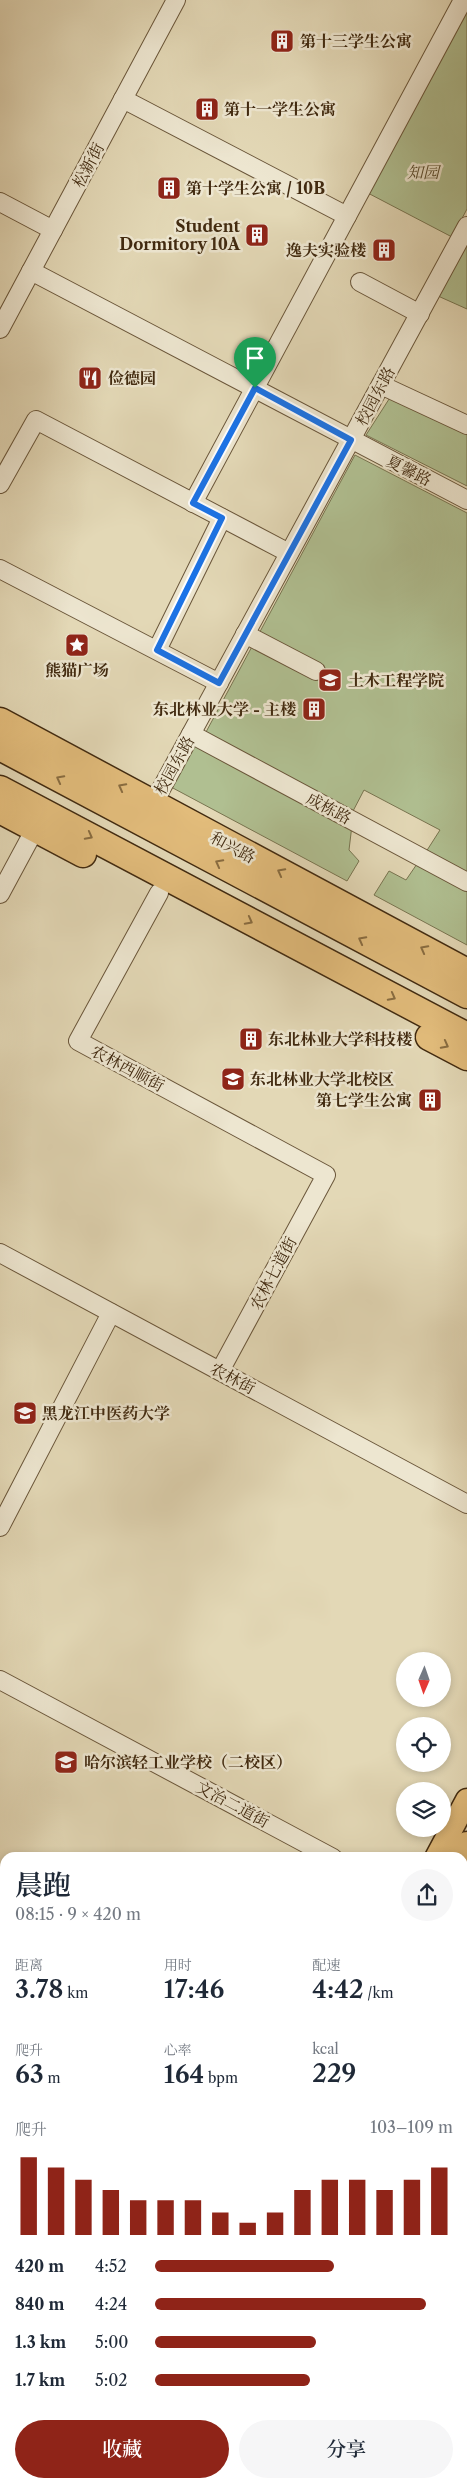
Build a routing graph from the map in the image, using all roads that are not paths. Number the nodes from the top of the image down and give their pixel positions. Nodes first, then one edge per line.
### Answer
1 (176, 0) edge
2 (463, 0) edge
3 (124, 98) junction
4 (0, 202) edge
5 (347, 216) junction
6 (467, 226) edge
7 (53, 230) junction
8 (31, 271) junction
9 (360, 282) dead end
10 (420, 314) junction
11 (0, 329) edge
12 (381, 385) junction
13 (255, 388) junction
14 (467, 425) edge
15 (351, 440) junction
16 (0, 484) edge
17 (467, 500) edge
18 (193, 503) junction
19 (222, 518) junction
20 (289, 553) junction
21 (0, 568) edge
22 (245, 634) junction
23 (157, 650) junction
24 (316, 671) dead end
25 (219, 683) junction
26 (0, 721) edge
27 (191, 734) junction
28 (0, 747) edge
29 (0, 789) edge
30 (153, 804) junction
31 (0, 810) edge
32 (35, 828) junction
33 (467, 882) edge
34 (158, 893) junction
35 (0, 894) edge
36 (467, 972) edge
37 (467, 996) edge
38 (467, 1036) edge
39 (467, 1057) edge
40 (326, 1175) joint
41 (0, 1253) edge
42 (111, 1313) junction
43 (220, 1371) junction
44 (467, 1504) edge
45 (0, 1527) edge
46 (0, 1680) edge
47 (467, 1800) edge
48 (322, 1852) edge
49 (439, 1852) edge

1 - 3 street, 松新街
2 - 5 street
3 - 5 street
3 - 7 street, 松新街
4 - 7 street
5 - 13 street
6 - 10 street, 校园东路
7 - 8 street, 松新街
8 - 11 street, 松新街
8 - 13 street, 夏馨路
9 - 10 street
10 - 12 street, 校园东路
12 - 14 street
12 - 15 street, 校园东路
13 - 15 street, 夏馨路
13 - 18 street
15 - 17 street, 夏馨路
15 - 20 street, 校园东路
16 - 18 street
18 - 19 street
19 - 20 street
19 - 23 street
20 - 22 street, 校园东路
21 - 23 street
22 - 24 street
22 - 25 street, 校园东路
23 - 25 street
25 - 27 street, 校园东路
30 -> 26 highway, 和兴路
27 - 30 street, 校园东路
27 - 33 street, 成栋路
37 -> 28 highway
29 -> 38 highway
36 -> 30 highway, 和兴路
31 - 32 highway
32 - 34 highway
32 - 35 street
34 -> 39 highway
34 - 40 street, 农林西顺街
40 - 43 street, 农林七道街
41 - 42 street, 农林街
42 - 43 street, 农林街
42 - 45 street
43 - 44 street, 农林街
46 - 48 street, 文治二道街
47 - 49 main road

